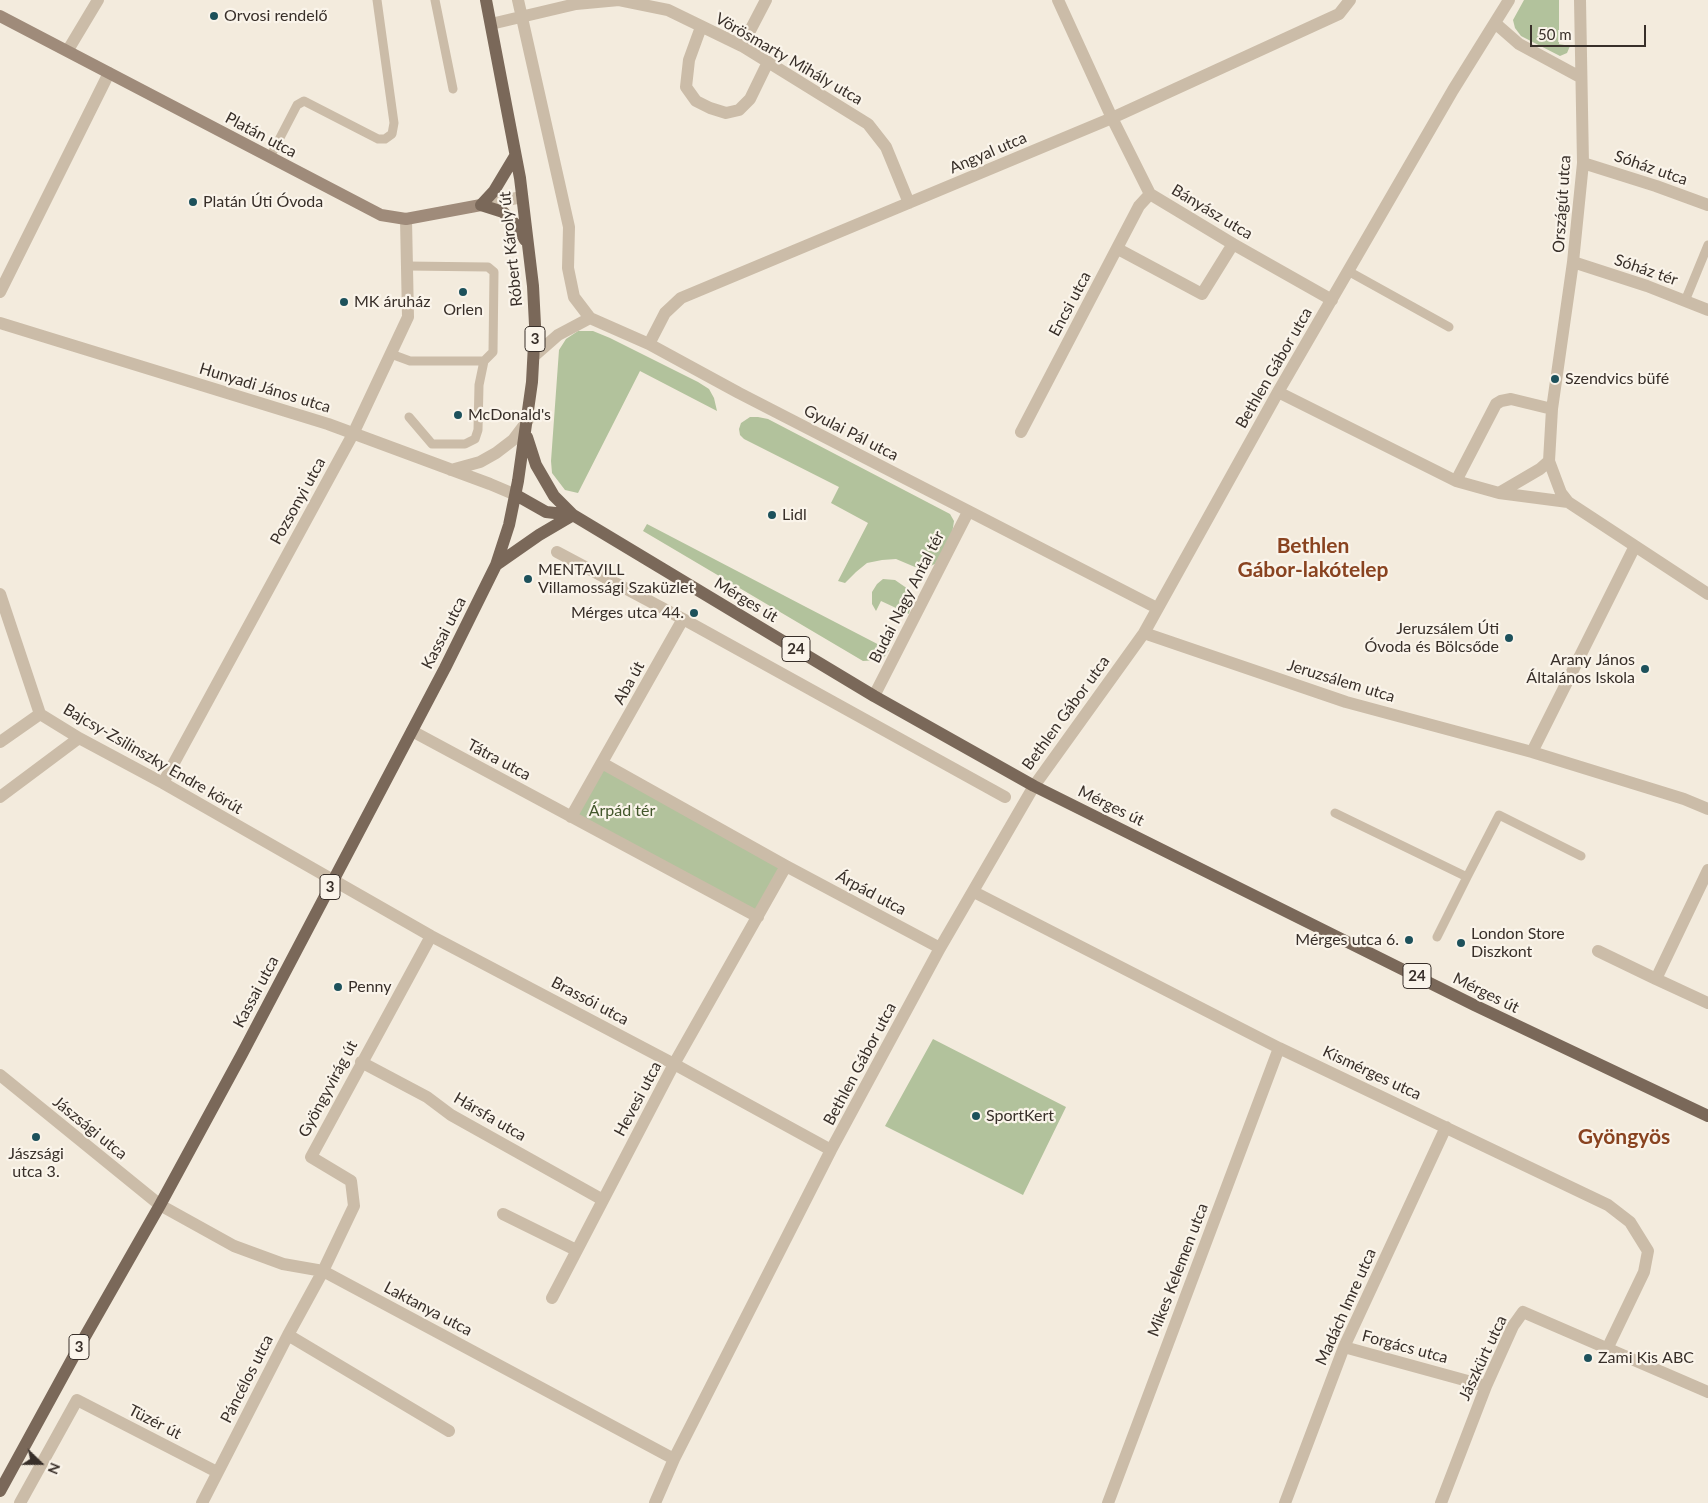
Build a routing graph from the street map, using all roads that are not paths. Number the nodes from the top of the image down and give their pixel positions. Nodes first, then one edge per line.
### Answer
1 (98, 0) edge
2 (377, 0) edge
3 (435, 0) edge
4 (486, 0) edge
5 (518, 0) edge
6 (766, 0) edge
7 (1058, 0) edge
8 (1350, 0) edge
9 (1509, 0) edge
10 (1580, 0) edge
11 (0, 16) edge
12 (522, 17) junction
13 (1495, 22) junction
14 (491, 24) junction
15 (702, 27) junction
16 (742, 46) junction
17 (68, 50) junction
18 (768, 62) junction
19 (109, 73) junction
20 (1580, 77) junction
21 (453, 90) dead end
22 (1112, 118) junction
23 (516, 156) junction
24 (270, 157) junction
25 (1583, 163) junction
26 (1150, 194) junction
27 (522, 197) junction
28 (909, 203) junction
29 (481, 205) junction
30 (1708, 205) edge
31 (406, 219) junction
32 (527, 244) junction
33 (1233, 244) junction
34 (1708, 245) edge
35 (1118, 249) junction
36 (1573, 262) junction
37 (407, 266) junction
38 (1348, 271) junction
39 (0, 292) edge
40 (1332, 300) junction
41 (1685, 301) junction
42 (1708, 310) edge
43 (590, 318) junction
44 (0, 323) edge
45 (1449, 327) dead end
46 (649, 344) junction
47 (391, 354) junction
48 (534, 356) junction
49 (484, 362) junction
50 (1278, 392) junction
51 (1552, 409) junction
52 (409, 417) dead end
53 (528, 420) junction
54 (1022, 432) dead end
55 (353, 434) junction
56 (526, 434) junction
57 (1549, 461) junction
58 (451, 470) junction
59 (1456, 481) junction
60 (1499, 493) junction
61 (516, 495) junction
62 (1568, 502) junction
63 (968, 512) junction
64 (573, 515) junction
65 (1635, 546) junction
66 (557, 552) dead end
67 (496, 565) junction
68 (0, 594) edge
69 (1708, 594) edge
70 (1157, 608) junction
71 (683, 619) junction
72 (1144, 633) junction
73 (874, 696) junction
74 (40, 714) junction
75 (412, 731) junction
76 (78, 738) junction
77 (0, 742) edge
78 (1532, 752) junction
79 (602, 763) junction
80 (163, 783) junction
81 (1034, 786) junction
82 (0, 797) edge
83 (1005, 797) dead end
84 (1708, 809) edge
85 (1335, 813) dead end
86 (571, 817) junction
87 (1581, 856) dead end
88 (786, 866) junction
89 (1708, 870) edge
90 (1467, 877) junction
91 (333, 881) junction
92 (974, 892) junction
93 (758, 917) junction
94 (431, 936) junction
95 (1437, 937) dead end
96 (940, 948) junction
97 (1598, 951) dead end
98 (1656, 979) junction
99 (1708, 1003) edge
100 (1280, 1048) junction
101 (361, 1062) junction
102 (674, 1064) junction
103 (0, 1075) edge
104 (1708, 1116) edge
105 (1446, 1128) junction
106 (831, 1150) junction
107 (603, 1200) junction
108 (160, 1205) junction
109 (503, 1214) dead end
110 (576, 1250) junction
111 (322, 1271) junction
112 (552, 1298) dead end
113 (288, 1335) junction
114 (1344, 1347) junction
115 (1608, 1347) junction
116 (1486, 1386) junction
117 (1708, 1392) edge
118 (449, 1432) dead end
119 (674, 1459) junction
120 (218, 1472) junction
121 (0, 1491) edge
122 (20, 1503) edge
123 (202, 1503) edge
124 (655, 1503) edge
125 (1108, 1503) edge
126 (1284, 1503) edge
127 (1441, 1503) edge

1 - 17 street
2 - 24 lane
3 - 21 lane
4 - 14 main road, Róbert Károly út / 3
5 - 12 street
6 - 16 street
7 - 22 street
8 - 22 street, Angyal utca
9 - 13 street, Bethlen Gábor utca
10 - 20 street, Országút utca
11 - 17 street, Platán utca
12 - 14 street, Vörösmarty Mihály utca
12 - 15 street, Vörösmarty Mihály utca
12 - 43 street
13 - 20 street
13 - 38 street, Bethlen Gábor utca
14 - 23 main road, Róbert Károly út / 3
15 - 16 street, Vörösmarty Mihály utca
15 - 18 street
16 - 18 street, Vörösmarty Mihály utca
17 - 19 street, Platán utca
18 - 28 street, Vörösmarty Mihály utca
19 - 24 street, Platán utca
19 - 39 street
20 - 25 street, Országút utca
22 - 26 street, Bányász utca
22 - 28 street, Angyal utca
23 - 27 main road, Róbert Károly út / 3
23 - 29 main road
24 - 31 street, Platán utca
25 - 30 street, Sóház utca
25 - 36 street, Országút utca
26 - 33 street, Bányász utca
26 - 35 street, Encsi utca
27 - 29 street, Platán utca
27 - 32 main road, Róbert Károly út / 3
28 - 46 street, Angyal utca
29 - 31 street, Platán utca
29 - 32 main road
31 - 37 street, Pozsonyi utca
32 - 48 main road, Róbert Károly út / 3
33 - 35 street
33 - 40 street, Bányász utca
34 - 41 lane
35 - 54 street, Encsi utca
36 - 41 street, Sóház tér
36 - 51 street, Országút utca
37 - 47 street, Pozsonyi utca
37 - 49 lane
38 - 40 street, Bethlen Gábor utca
38 - 45 lane
40 - 50 street, Bethlen Gábor utca
41 - 42 street, Sóház tér
43 - 46 street, Gyulai Pál utca
43 - 48 street
44 - 55 street, Hunyadi János utca
46 - 63 street, Gyulai Pál utca
47 - 49 lane
47 - 55 street, Pozsonyi utca
48 - 53 main road, Róbert Károly út / 3
49 - 52 lane
50 - 59 street, Országút utca
50 - 70 street, Bethlen Gábor utca
51 - 57 street, Országút utca
51 - 59 street
53 - 56 main road, Róbert Károly út / 3
53 - 58 street
55 - 58 street, Hunyadi János utca
55 - 80 street, Pozsonyi utca
56 - 61 main road, Róbert Károly út / 3
56 - 64 main road
57 - 60 street
57 - 62 street, Országút utca
58 - 61 street, Hunyadi János utca
59 - 60 street, Országút utca
60 - 62 street, Országút utca
61 - 64 main road, Mérges út / 24
61 - 67 main road, Kassai utca / 3
62 - 65 street, Országút utca
63 - 70 street, Gyulai Pál utca
63 - 73 street, Budai Nagy Antal tér
64 - 67 main road
64 - 73 main road, Mérges út / 24
65 - 69 street, Országút utca
65 - 78 street
66 - 71 street
67 - 75 main road, Kassai utca / 3
68 - 74 street, Bajcsy-Zsilinszky Endre körút
70 - 72 street, Bethlen Gábor utca
71 - 79 street, Aba út
71 - 83 street
72 - 78 street, Jeruzsálem utca
72 - 81 street, Bethlen Gábor utca
73 - 81 main road, Mérges út / 24
74 - 76 street, Bajcsy-Zsilinszky Endre körút
74 - 77 street
75 - 86 street, Tátra utca
75 - 91 main road, Kassai utca / 3
76 - 80 street, Bajcsy-Zsilinszky Endre körút
76 - 82 street
78 - 84 street, Jeruzsálem utca
79 - 86 street
79 - 88 street
80 - 91 street, Bajcsy-Zsilinszky Endre körút
81 - 92 street, Bethlen Gábor utca
81 - 104 main road, Mérges út / 24
85 - 90 lane
86 - 93 street
87 - 90 lane
88 - 93 street
88 - 96 street, Árpád utca
89 - 98 street
90 - 95 lane
91 - 94 street, Brassói utca
91 - 108 main road, Kassai utca / 3
92 - 96 street, Bethlen Gábor utca
92 - 100 street, Kismérges utca
93 - 102 street, Hevesi utca
94 - 101 street, Gyöngyvirág út
94 - 102 street, Brassói utca
96 - 106 street, Bethlen Gábor utca
97 - 98 street
98 - 99 street
100 - 105 street, Kismérges utca
100 - 125 street, Mikes Kelemen utca
101 - 107 street, Hársfa utca
101 - 111 street, Gyöngyvirág út
102 - 106 street, Brassói utca
102 - 107 street, Hevesi utca
103 - 108 street, Jászsági utca
105 - 114 street, Madách Imre utca
105 - 115 street, Kismérges utca
106 - 119 street, Bethlen Gábor utca
107 - 110 street, Hevesi utca
108 - 111 street, Laktanya utca
108 - 121 main road, Kassai utca / 3
109 - 110 street
110 - 112 street, Hevesi utca
111 - 113 street, Páncélos utca
111 - 119 street, Laktanya utca
113 - 118 street
113 - 120 street, Páncélos utca
114 - 116 street, Forgács utca
114 - 126 street, Madách Imre utca
115 - 116 street, Jászkürt utca
115 - 117 street
116 - 127 street, Jászkürt utca
119 - 124 street, Bethlen Gábor utca
120 - 122 street, Tüzér út
120 - 123 street, Páncélos utca

